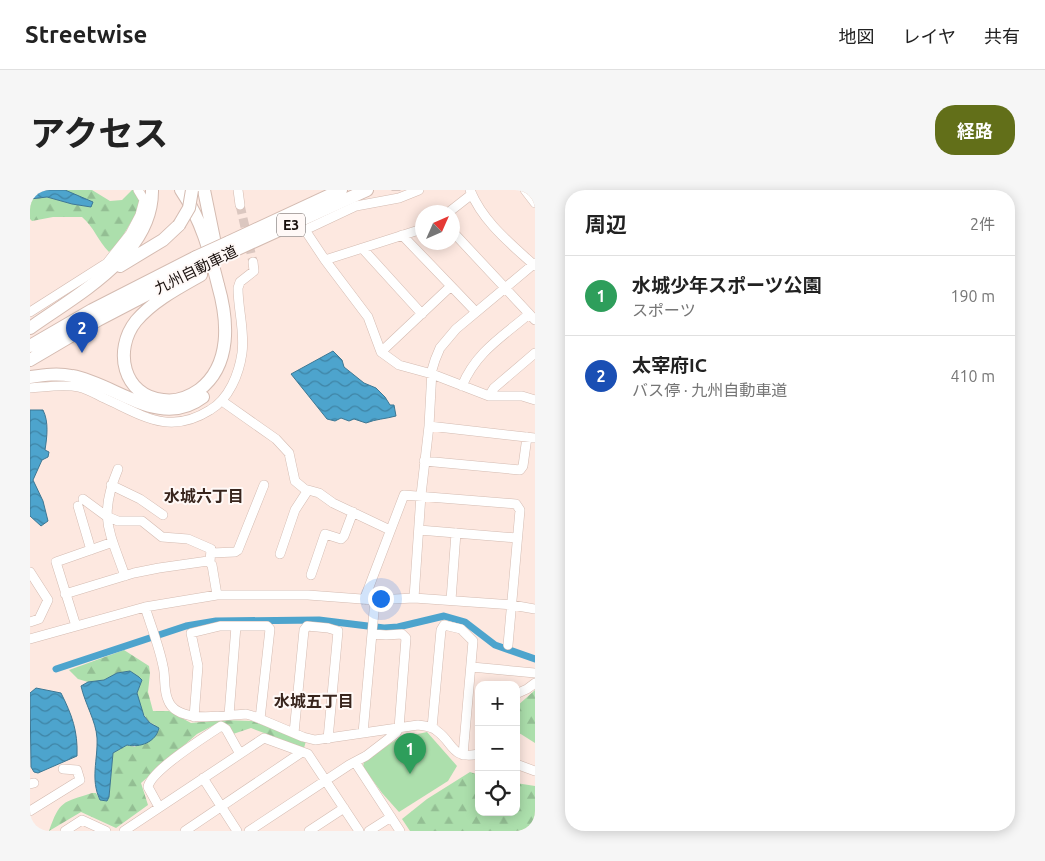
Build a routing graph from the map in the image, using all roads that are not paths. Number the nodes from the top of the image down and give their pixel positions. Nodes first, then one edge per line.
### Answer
1 (138, 190) edge
2 (152, 190) edge
3 (204, 190) edge
4 (238, 190) edge
5 (367, 190) edge
6 (419, 190) edge
7 (525, 190) edge
8 (184, 191) edge
9 (471, 192) edge
10 (345, 194) edge
11 (397, 194) edge
12 (535, 203) edge
13 (457, 205) edge
14 (240, 206) tunnel mouth
15 (415, 231) edge
16 (402, 235) junction
17 (460, 240) edge
18 (362, 248) junction
19 (325, 260) junction
20 (253, 262) tunnel mouth
21 (534, 264) edge
22 (199, 267) junction
23 (90, 285) junction
24 (451, 286) junction
25 (505, 288) junction
26 (30, 312) edge
27 (476, 312) junction
28 (422, 314) junction
29 (532, 317) edge
30 (30, 328) edge
31 (30, 346) edge
32 (381, 352) junction
33 (535, 354) edge
34 (30, 360) edge
35 (432, 374) junction
36 (30, 377) edge
37 (462, 386) junction
38 (30, 388) edge
39 (489, 396) junction
40 (535, 400) edge
41 (222, 401) junction
42 (428, 426) junction
43 (531, 437) edge
44 (424, 461) junction
45 (118, 469) dead end
46 (111, 485) junction
47 (264, 485) dead end
48 (307, 491) junction
49 (421, 495) junction
50 (353, 512) junction
51 (106, 516) junction
52 (163, 516) dead end
53 (390, 530) junction
54 (418, 530) junction
55 (456, 533) junction
56 (517, 538) junction
57 (113, 542) junction
58 (91, 550) junction
59 (280, 554) dead end
60 (211, 558) junction
61 (30, 572) edge
62 (311, 575) dead end
63 (125, 576) junction
64 (65, 594) junction
65 (216, 595) junction
66 (414, 598) junction
67 (364, 600) junction
68 (375, 600) junction
69 (451, 600) junction
70 (512, 605) junction
71 (145, 607) junction
72 (535, 610) edge
73 (30, 622) edge
74 (76, 626) junction
75 (236, 626) junction
76 (373, 634) junction
77 (30, 639) edge
78 (508, 645) dead end
79 (472, 667) junction
80 (535, 673) edge
81 (535, 682) edge
82 (520, 692) edge
83 (229, 715) junction
84 (194, 717) junction
85 (260, 719) junction
86 (399, 728) junction
87 (432, 728) junction
88 (294, 733) junction
89 (364, 733) junction
90 (328, 739) junction
91 (302, 752) junction
92 (240, 754) junction
93 (475, 754) edge
94 (463, 755) junction
95 (355, 762) junction
96 (520, 765) edge
97 (63, 769) dead end
98 (535, 771) edge
99 (204, 778) junction
100 (326, 780) junction
101 (222, 806) junction
102 (160, 807) junction
103 (344, 808) junction
104 (30, 811) edge
105 (391, 816) junction
106 (65, 831) edge
107 (106, 831) edge
108 (124, 831) edge
109 (185, 831) edge
110 (237, 831) edge
111 (249, 831) edge
112 (309, 831) edge
113 (359, 831) edge
114 (369, 831) edge
115 (400, 831) edge

1 - 26 street
2 - 23 highway
3 - 36 highway
4 - 14 street
5 - 10 highway, 九州自動車道 / E3
6 - 11 street
7 - 12 street
8 - 22 highway
8 - 23 highway, bridge
9 - 13 street
9 - 21 street
10 - 22 highway, 九州自動車道 / E3, bridge
11 - 19 street
15 - 16 street
16 - 18 street
16 - 24 street
17 - 25 street
18 - 19 street
18 - 28 street
19 - 32 street
20 - 41 street
21 - 25 street
22 - 31 highway, 九州自動車道 / E3
22 - 34 highway, 九州自動車道 / E3
23 - 30 highway
24 - 27 street
24 - 28 street
25 - 27 street
25 - 29 street
27 - 35 street
28 - 32 street
29 - 37 street
32 - 35 street
33 - 39 street
35 - 37 street
35 - 42 street
37 - 39 street
38 - 41 street
39 - 40 street
41 - 48 street
42 - 43 street
42 - 44 street
43 - 44 street
44 - 49 street
45 - 46 street
46 - 51 street
46 - 52 street
47 - 60 street
48 - 50 street
48 - 59 street
49 - 53 street
49 - 54 street
49 - 56 street
50 - 53 street
50 - 62 street
51 - 57 street
51 - 58 street
51 - 60 street
53 - 67 street
54 - 55 street
54 - 66 street
55 - 56 street
55 - 69 street
56 - 70 street
57 - 58 street
57 - 63 street
58 - 64 street
60 - 63 street
60 - 65 street
61 - 73 street
63 - 64 street
64 - 74 street
65 - 67 street
65 - 71 street
66 - 68 street
66 - 69 street
67 - 68 street
68 - 76 street
69 - 70 street
70 - 72 street
70 - 78 street
71 - 74 street
71 - 84 street
74 - 77 street
75 - 83 street
75 - 84 street
75 - 85 street
76 - 86 street
76 - 89 street
79 - 80 street
79 - 87 street
79 - 94 street
81 - 82 street
83 - 84 street
83 - 85 street
85 - 88 street
86 - 87 street
86 - 89 street
86 - 95 street
87 - 94 street
88 - 90 street
88 - 90 street
89 - 90 street
91 - 92 street
91 - 100 street
91 - 101 street
92 - 99 street
92 - 102 street
93 - 94 street
95 - 100 street
95 - 105 street
96 - 98 street
97 - 104 street
99 - 101 street
99 - 102 street
100 - 103 street
100 - 111 street
101 - 109 street
101 - 110 street
102 - 108 street
103 - 112 street
103 - 113 street
105 - 114 street
105 - 115 street
106 - 107 street

